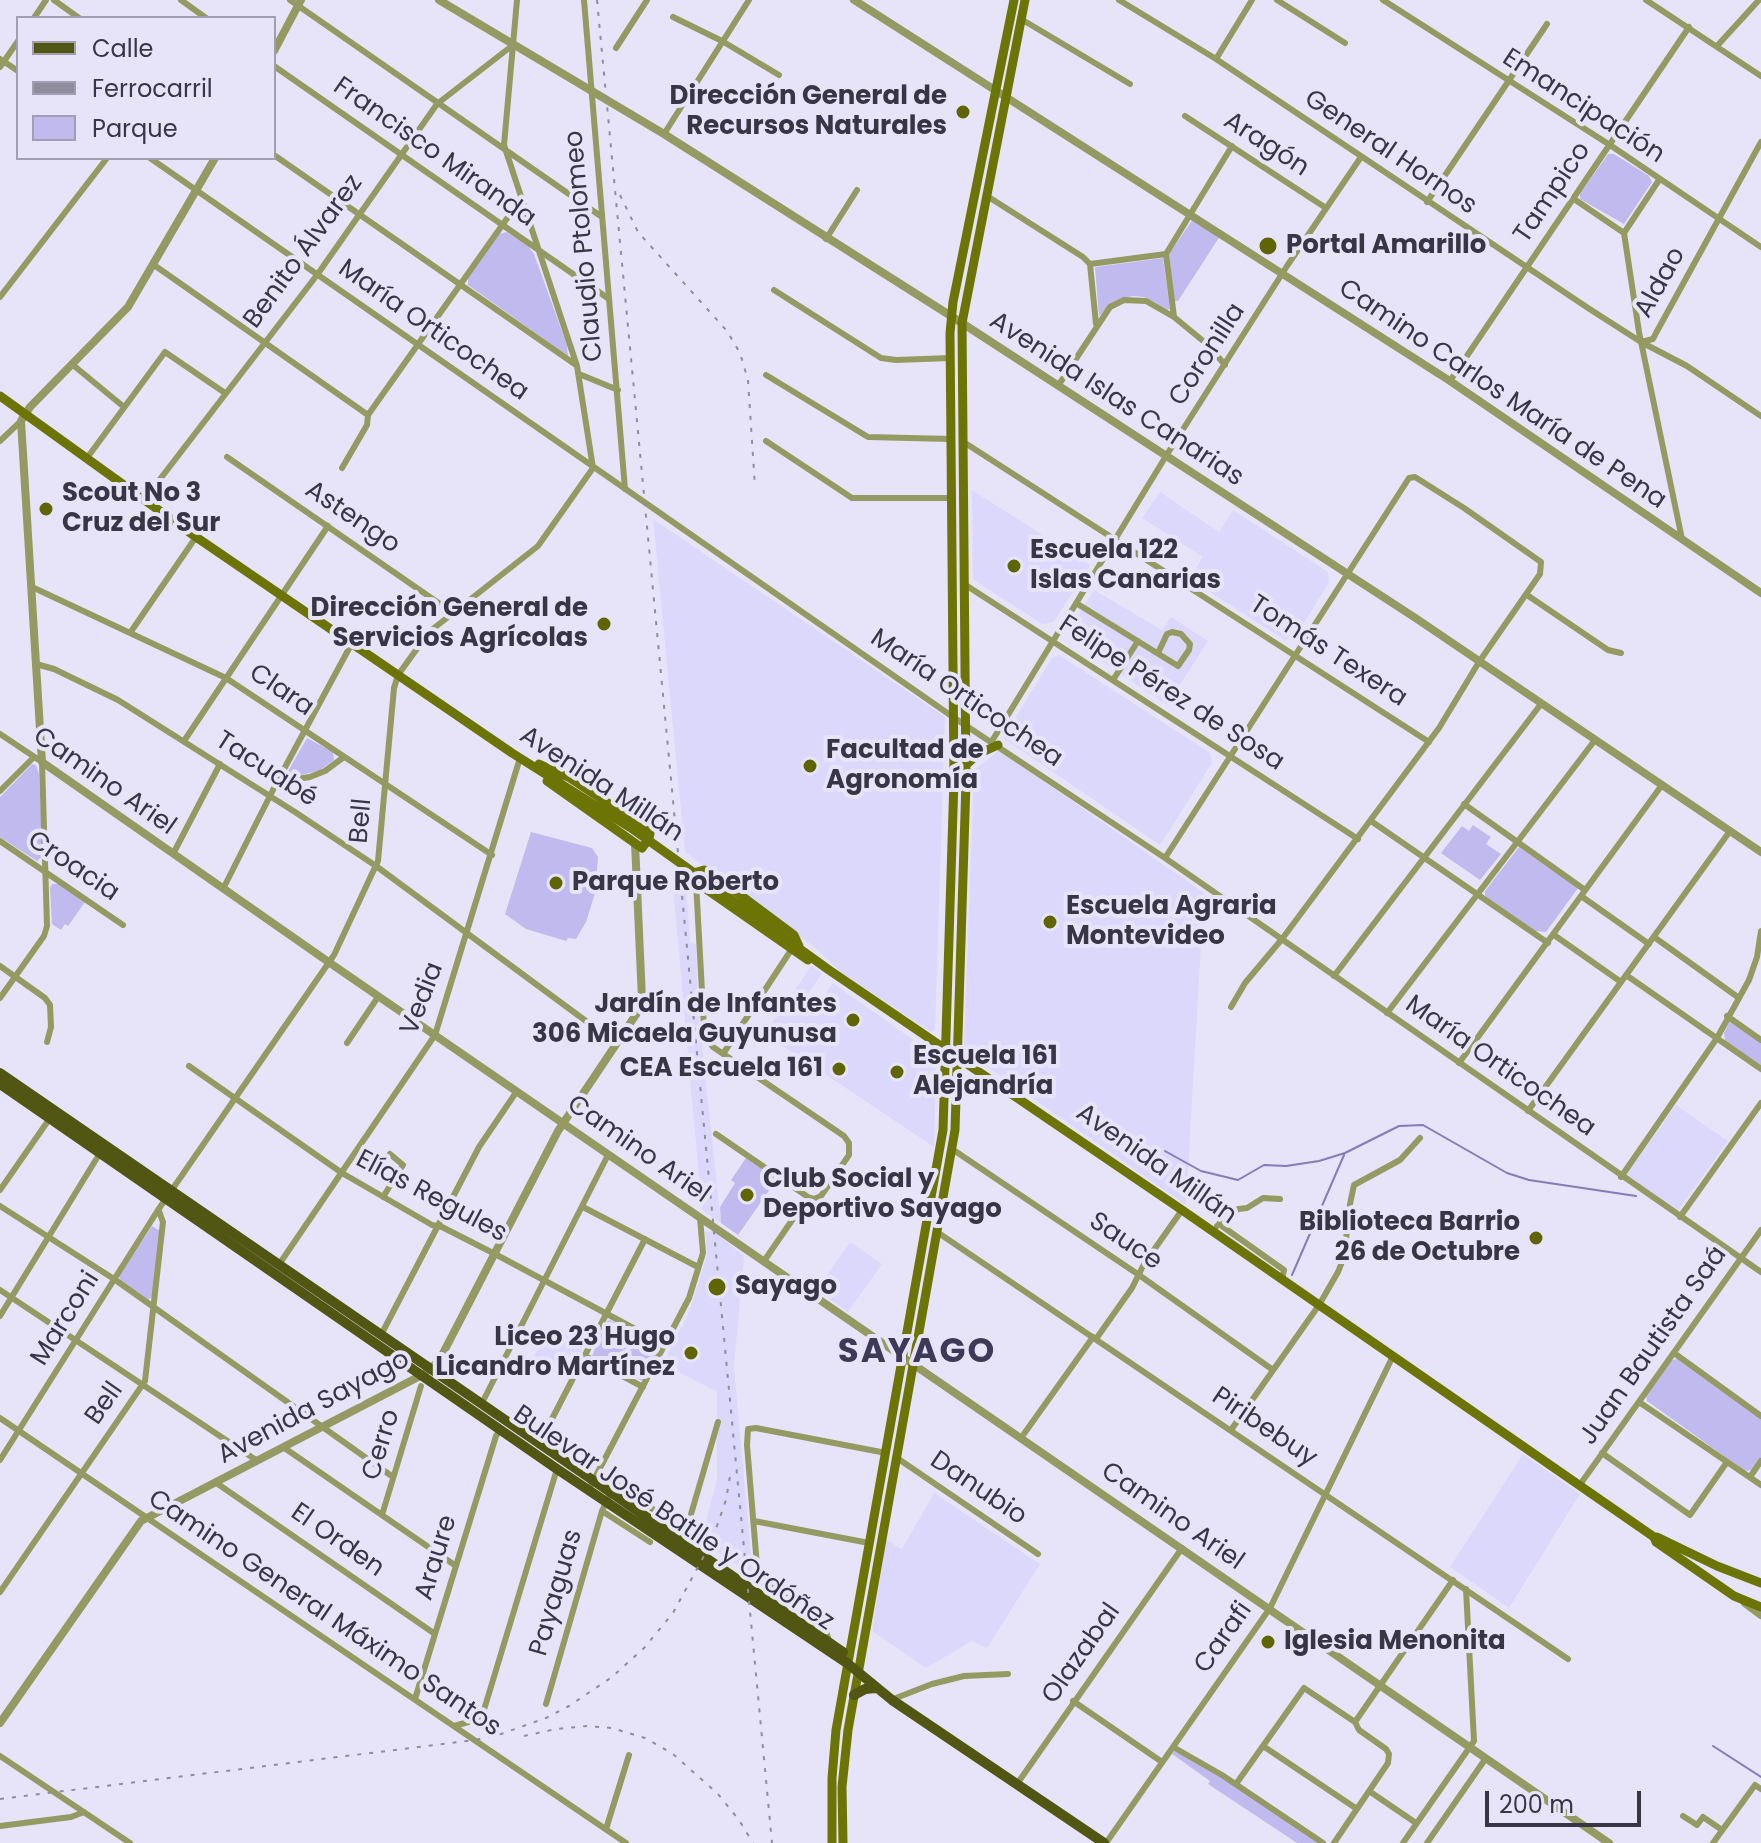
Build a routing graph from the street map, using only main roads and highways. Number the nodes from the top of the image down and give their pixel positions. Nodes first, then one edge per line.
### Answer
1 (1014, 0) edge
2 (1025, 0) edge
3 (0, 396) edge
4 (995, 743) road end
5 (518, 757) junction
6 (966, 765) junction
7 (795, 948) junction
8 (946, 1049) junction
9 (959, 1057) junction
10 (0, 1073) edge
11 (0, 1084) edge
12 (118, 1160) junction
13 (169, 1195) junction
14 (424, 1377) junction
15 (594, 1481) junction
16 (606, 1502) junction
17 (1654, 1537) junction
18 (1758, 1582) edge
19 (1761, 1607) edge
20 (848, 1659) junction
21 (859, 1668) junction
22 (876, 1688) junction
23 (854, 1695) junction
24 (927, 1722) junction
25 (843, 1842) edge
26 (832, 1843) edge
27 (1105, 1843) edge

1 - 8 main road
2 - 6 main road
3 - 5 main road, Avenida Millán
4 - 6 main road
5 - 5 main road
5 - 7 main road, Avenida Millán, bridge
6 - 9 main road
7 - 7 main road
7 - 8 main road, Avenida Millán
8 - 9 main road, Avenida Millán
8 - 20 main road
9 - 17 main road, Avenida Millán
9 - 21 main road
10 - 12 main road, Bulevar José Batlle y Ordóñez
11 - 12 main road, Bulevar José Batlle y Ordóñez
12 - 13 main road, Bulevar José Batlle y Ordóñez
13 - 14 main road, Bulevar José Batlle y Ordóñez
13 - 14 main road, Bulevar José Batlle y Ordóñez
14 - 15 main road, Bulevar José Batlle y Ordóñez
14 - 15 main road, Bulevar José Batlle y Ordóñez
15 - 16 main road, Bulevar José Batlle y Ordóñez
16 - 20 main road, Bulevar José Batlle y Ordóñez
16 - 20 main road, Bulevar José Batlle y Ordóñez
17 - 18 main road, Avenida Millán
17 - 19 main road, Avenida Millán
20 - 21 main road, Bulevar José Batlle y Ordóñez
20 - 26 main road
21 - 22 main road, Bulevar José Batlle y Ordóñez
21 - 23 main road
21 - 24 main road, Bulevar José Batlle y Ordóñez
22 - 23 main road
22 - 24 main road, Bulevar José Batlle y Ordóñez
23 - 25 main road
24 - 27 main road, Bulevar José Batlle y Ordóñez

